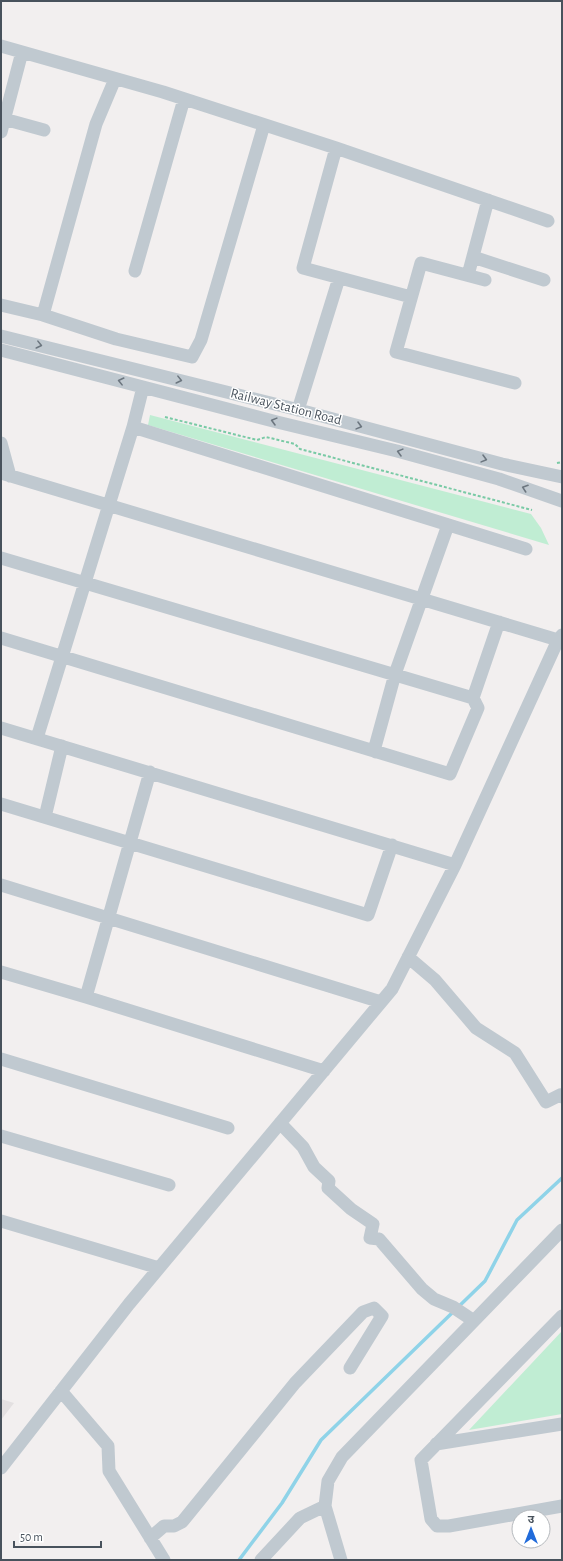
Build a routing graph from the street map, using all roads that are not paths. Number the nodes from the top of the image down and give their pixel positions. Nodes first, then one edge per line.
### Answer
1 (1, 46) edge
2 (22, 52) junction
3 (115, 79) junction
4 (184, 99) junction
5 (264, 125) junction
6 (3, 126) edge
7 (44, 130) dead end
8 (336, 148) junction
9 (488, 200) junction
10 (548, 221) dead end
11 (473, 257) junction
12 (135, 271) dead end
13 (468, 275) junction
14 (339, 278) junction
15 (485, 280) dead end
16 (544, 280) dead end
17 (412, 297) junction
18 (1, 305) edge
19 (43, 315) junction
20 (1, 336) edge
21 (1, 350) edge
22 (515, 383) dead end
23 (143, 387) junction
24 (298, 410) junction
25 (133, 427) junction
26 (1, 442) edge
27 (5, 474) edge
28 (562, 478) edge
29 (562, 501) edge
30 (109, 505) junction
31 (448, 525) junction
32 (526, 549) dead end
33 (1, 558) edge
34 (85, 582) junction
35 (422, 599) junction
36 (499, 622) junction
37 (560, 637) edge
38 (1, 638) edge
39 (62, 657) junction
40 (395, 674) junction
41 (473, 698) junction
42 (1, 728) edge
43 (37, 738) junction
44 (62, 746) junction
45 (376, 752) junction
46 (150, 772) junction
47 (1, 804) edge
48 (44, 817) junction
49 (130, 842) junction
50 (392, 846) junction
51 (455, 864) junction
52 (1, 885) edge
53 (108, 918) junction
54 (408, 957) junction
55 (1, 972) edge
56 (86, 997) junction
57 (381, 1002) junction
58 (1, 1059) edge
59 (324, 1071) junction
60 (562, 1097) edge
61 (280, 1123) junction
62 (228, 1128) dead end
63 (1, 1136) edge
64 (169, 1185) dead end
65 (1, 1221) edge
66 (562, 1230) edge
67 (159, 1268) junction
68 (562, 1316) edge
69 (474, 1321) junction
70 (350, 1368) dead end
71 (61, 1390) junction
72 (562, 1424) edge
73 (436, 1444) junction
74 (1, 1468) edge
75 (325, 1506) junction
76 (562, 1506) edge
77 (150, 1538) junction
78 (163, 1559) edge
79 (261, 1560) edge
80 (341, 1560) edge

1 - 2 street
2 - 3 street
2 - 6 street
3 - 4 street
3 - 19 street
4 - 5 street
4 - 12 street
5 - 8 street
5 - 19 street
6 - 7 street
8 - 9 street
8 - 14 street
9 - 10 street
9 - 11 street
11 - 13 street
11 - 16 street
13 - 15 street
13 - 17 street
14 - 17 street
14 - 24 street
17 - 22 street
18 - 19 street
20 -> 24 street, Railway Station Road
23 -> 21 street, Railway Station Road
23 - 25 street
29 -> 23 street, Railway Station Road
24 -> 28 street, Railway Station Road
25 - 30 street
25 - 31 street
26 - 27 street
27 - 30 street
30 - 34 street
30 - 35 street
31 - 32 street
31 - 35 street
33 - 34 street
34 - 39 street
34 - 40 street
35 - 36 street
35 - 40 street
36 - 37 street
36 - 41 street
37 - 51 street
38 - 39 street
39 - 43 street
39 - 45 street
40 - 41 street
40 - 45 street
41 - 45 street
42 - 43 street
43 - 44 street
44 - 46 street
44 - 48 street
46 - 49 street
46 - 50 street
47 - 48 street
48 - 49 street
49 - 50 street
49 - 53 street
50 - 51 street
51 - 54 street
52 - 53 street
53 - 56 street
53 - 57 street
54 - 57 street
54 - 60 street
55 - 56 street
56 - 59 street
57 - 59 street
58 - 62 street
59 - 61 street
61 - 67 street
61 - 69 street
63 - 64 street
65 - 67 street
66 - 69 street
67 - 71 street
68 - 73 street
69 - 75 street
70 - 77 street
71 - 74 street
71 - 77 street
72 - 73 street
73 - 76 street
75 - 79 street
75 - 80 street
77 - 78 street

